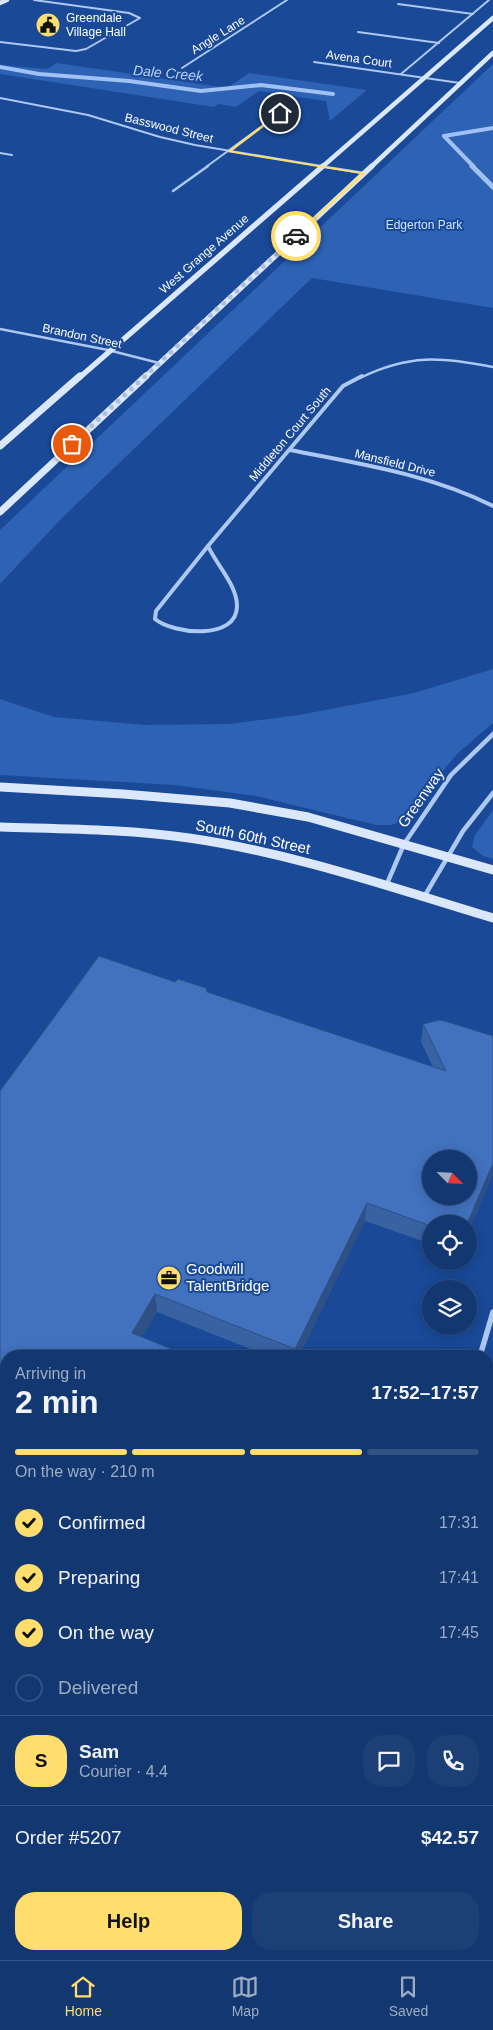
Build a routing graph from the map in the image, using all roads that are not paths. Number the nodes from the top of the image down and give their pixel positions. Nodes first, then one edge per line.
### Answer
1 (7, 0) edge
2 (34, 0) edge
3 (287, 0) edge
4 (490, 0) edge
5 (0, 3) edge
6 (398, 4) dead end
7 (473, 14) junction
8 (493, 18) edge
9 (358, 32) dead end
10 (0, 42) edge
11 (439, 42) junction
12 (493, 53) edge
13 (314, 62) dead end
14 (182, 68) dead end
15 (401, 74) junction
16 (422, 78) junction
17 (460, 83) junction
18 (0, 98) edge
19 (280, 113) dead end
20 (229, 151) junction
21 (0, 153) edge
22 (12, 155) dead end
23 (320, 167) junction
24 (364, 173) junction
25 (173, 191) dead end
26 (0, 329) edge
27 (108, 350) junction
28 (159, 363) junction
29 (493, 366) edge
30 (0, 446) edge
31 (290, 450) junction
32 (493, 506) edge
33 (0, 512) edge
34 (208, 546) junction
35 (493, 734) edge
36 (0, 786) edge
37 (493, 793) edge
38 (0, 827) edge
39 (404, 844) junction
40 (447, 857) junction
41 (493, 870) edge
42 (386, 886) junction
43 (424, 898) junction
44 (493, 918) edge
45 (493, 1312) edge
46 (482, 1350) edge

1 - 5 street
2 - 10 street
3 - 14 street, Angle Lane
4 - 7 street
6 - 7 street
7 - 11 street
8 - 16 street, West Grange Avenue
9 - 11 street
11 - 15 street
12 - 17 street
13 - 15 street, Avena Court
15 - 16 street
16 - 17 street
16 - 23 street, West Grange Avenue
17 - 24 street
18 - 20 street, Basswood Street
19 - 20 street
20 - 23 street, Basswood Street
20 - 25 street
21 - 22 street
23 - 24 street, Basswood Street
23 - 27 street, West Grange Avenue
24 - 28 street
26 - 27 street, Brandon Street
27 - 28 street, Brandon Street
27 - 30 street, West Grange Avenue
28 - 33 street
29 - 31 street, Middleton Court South
31 - 32 street, Mansfield Drive
31 - 34 street, Middleton Court South
34 - 34 street, Middleton Court South
35 - 39 street, Greenway
36 - 39 street, South 60th Street
37 - 40 street
38 - 42 street, South 60th Street
39 - 40 street, South 60th Street
39 - 42 street, Greenway
40 - 41 street, South 60th Street
40 - 43 street
42 - 43 street, South 60th Street
43 - 44 street, South 60th Street
45 - 46 street

